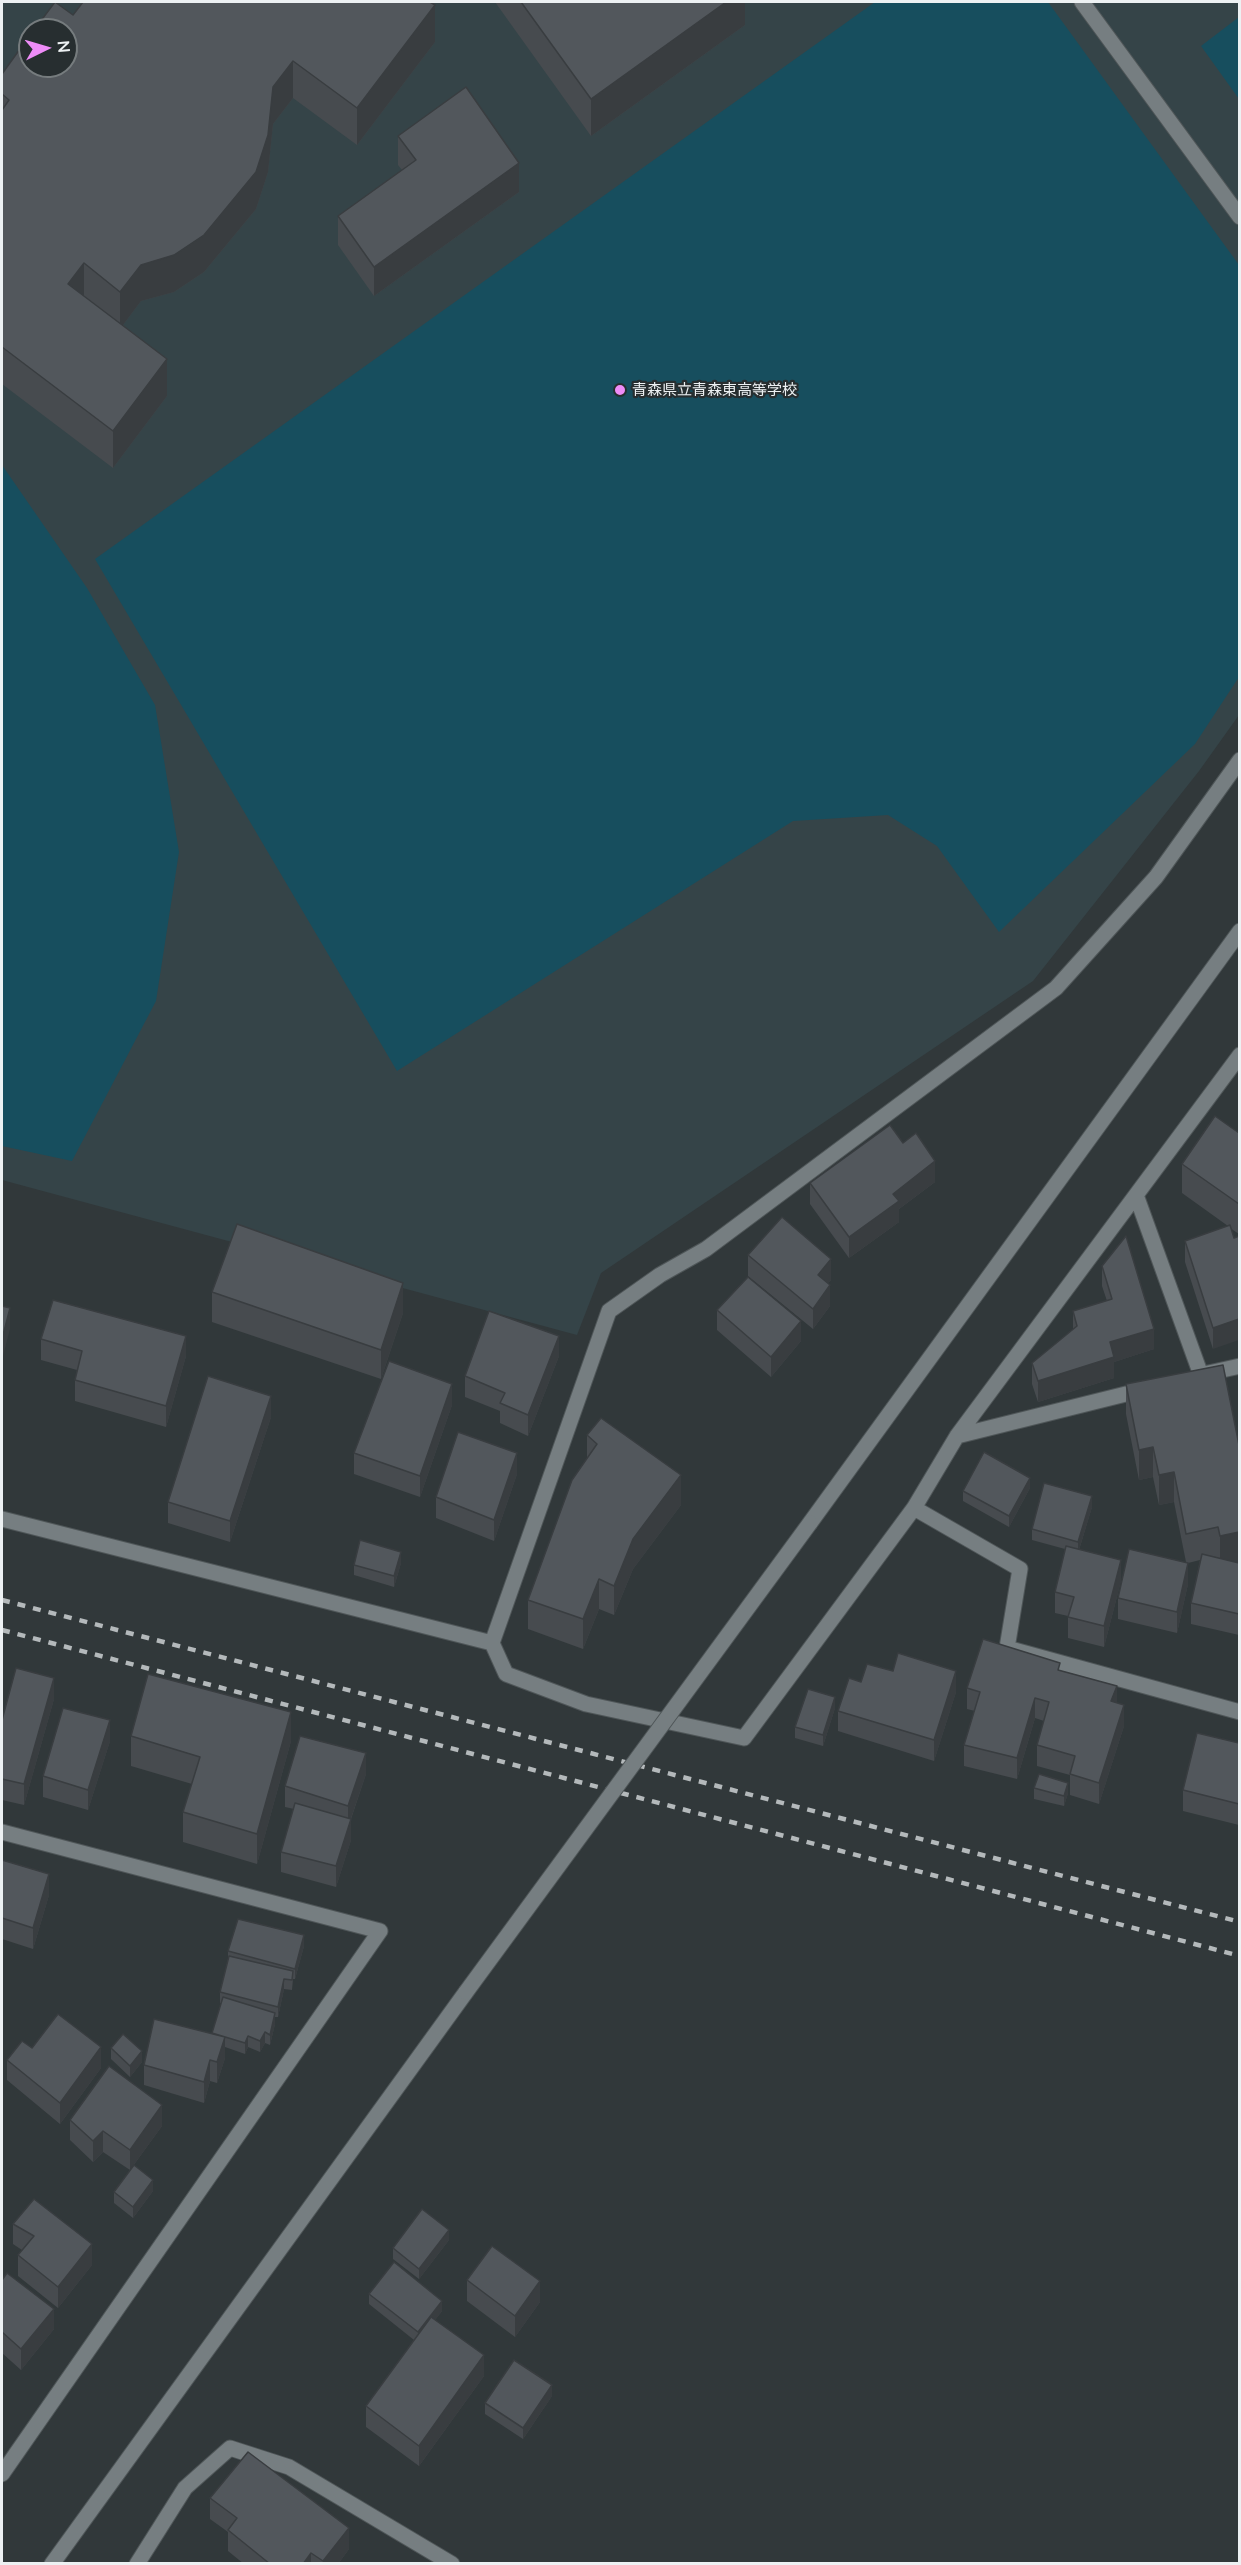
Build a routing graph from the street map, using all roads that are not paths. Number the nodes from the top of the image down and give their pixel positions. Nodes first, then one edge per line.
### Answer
1 (1082, 2) edge
2 (1239, 218) edge
3 (1239, 760) edge
4 (1239, 931) edge
5 (1239, 1055) edge
6 (1136, 1196) junction
7 (1239, 1366) edge
8 (1166, 1384) edge
9 (957, 1436) junction
10 (915, 1508) junction
11 (2, 1519) edge
12 (492, 1643) junction
13 (1239, 1712) edge
14 (2, 1832) edge
15 (2, 2474) edge
16 (52, 2564) edge
17 (136, 2564) edge
18 (452, 2564) edge

1 - 2 street
3 - 12 street
4 - 16 street, bridge
5 - 6 street
6 - 7 street
6 - 9 street
8 - 9 street
9 - 10 street
10 - 12 street
10 - 13 street
11 - 12 street
14 - 15 street
17 - 18 street

